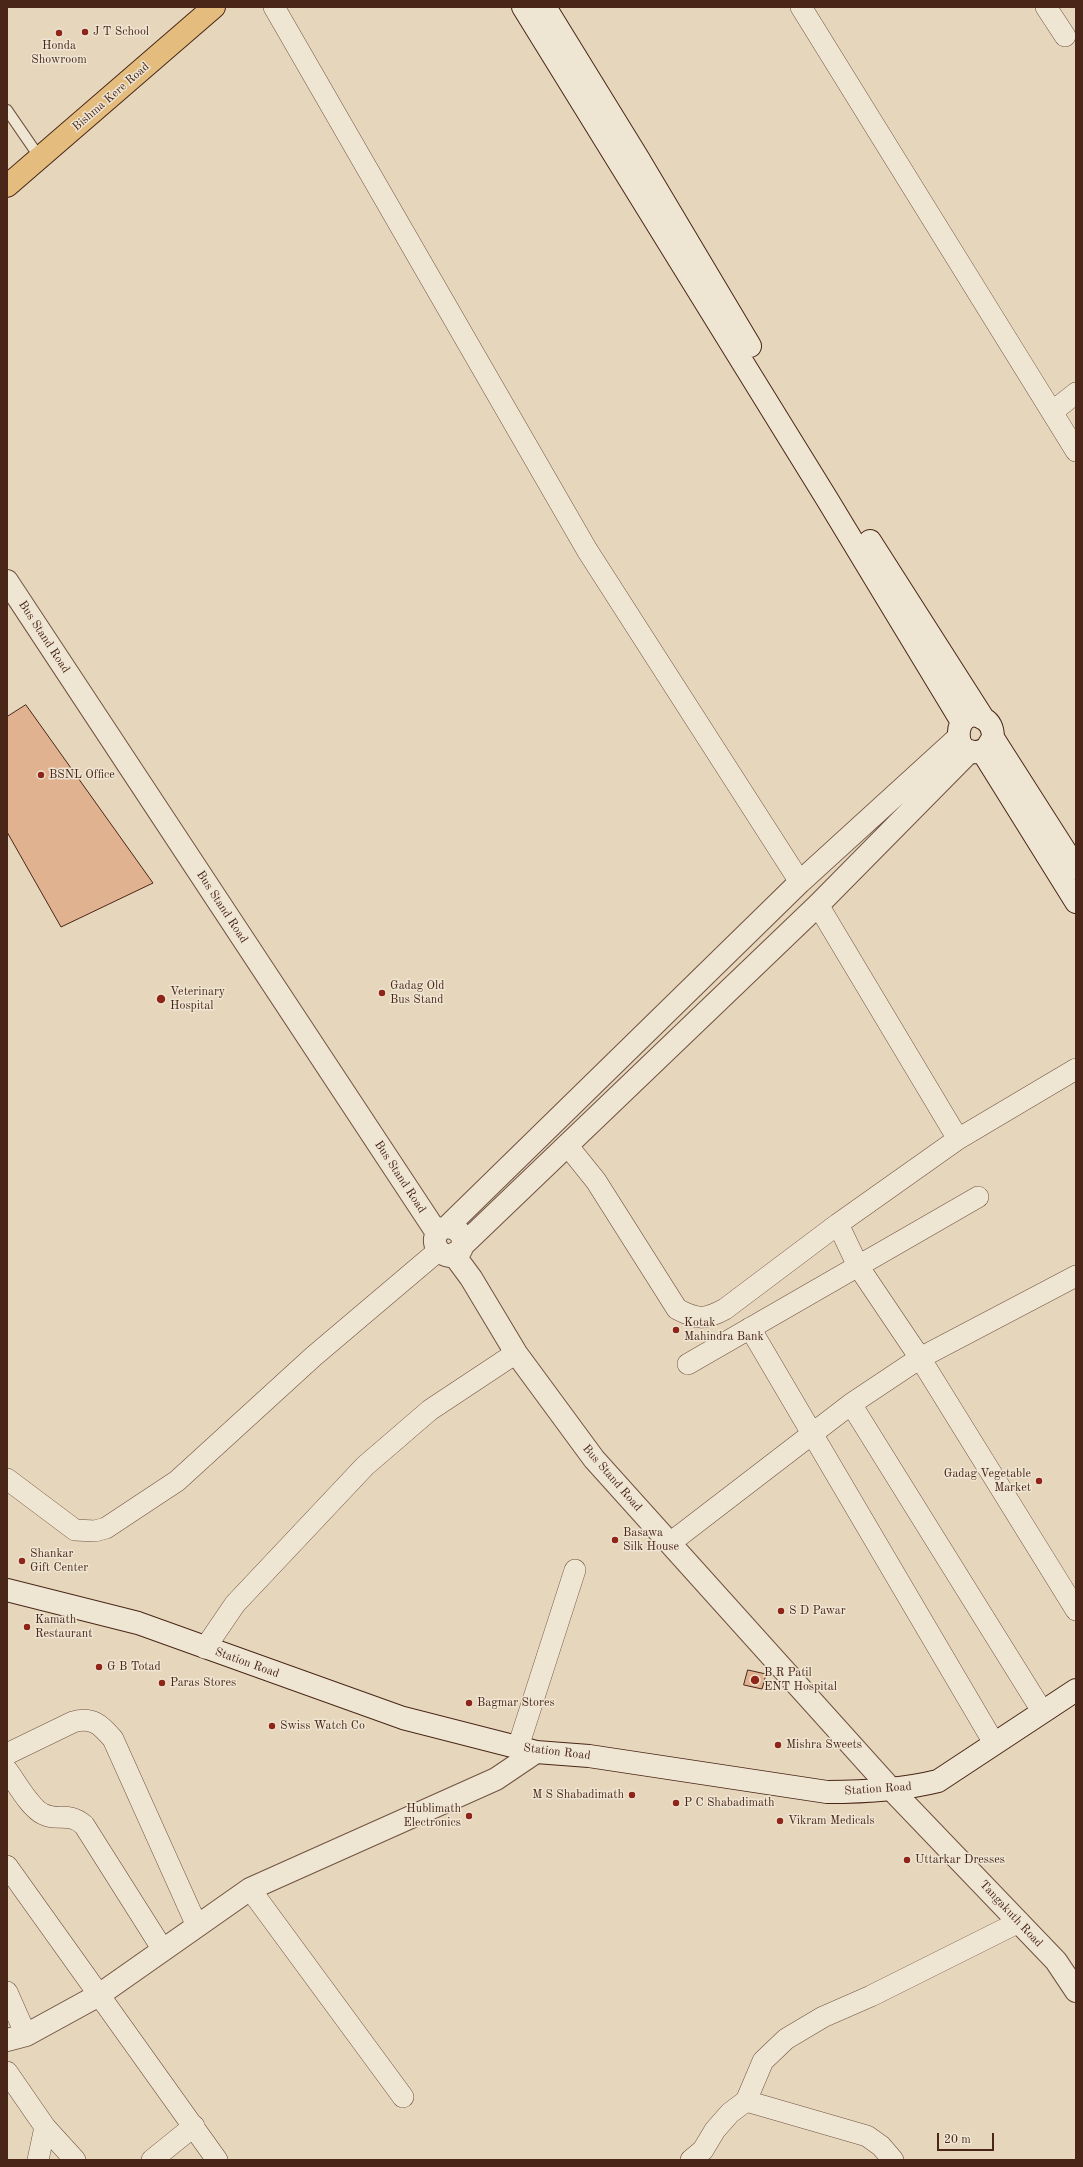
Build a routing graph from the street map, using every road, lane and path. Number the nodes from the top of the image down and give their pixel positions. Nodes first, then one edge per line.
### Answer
1 (214, 7) edge
2 (274, 7) edge
3 (522, 7) edge
4 (545, 7) edge
5 (801, 7) edge
6 (1046, 7) edge
7 (1065, 36) dead end
8 (7, 110) edge
9 (40, 158) junction
10 (7, 186) edge
11 (1076, 393) edge
12 (1052, 412) junction
13 (1076, 451) edge
14 (7, 581) edge
15 (973, 740) junction
16 (1076, 868) edge
17 (800, 882) junction
18 (1076, 902) edge
19 (818, 906) junction
20 (1076, 1069) edge
21 (958, 1139) junction
22 (567, 1145) junction
23 (978, 1197) dead end
24 (838, 1224) junction
25 (448, 1242) junction
26 (858, 1266) junction
27 (1076, 1276) edge
28 (750, 1328) junction
29 (516, 1353) junction
30 (920, 1358) junction
31 (688, 1364) dead end
32 (851, 1404) junction
33 (812, 1434) junction
34 (7, 1479) edge
35 (670, 1543) junction
36 (575, 1570) dead end
37 (7, 1590) edge
38 (1076, 1610) edge
39 (205, 1648) junction
40 (1076, 1690) edge
41 (1042, 1711) junction
42 (994, 1743) junction
43 (527, 1750) junction
44 (7, 1754) edge
45 (7, 1770) edge
46 (891, 1789) junction
47 (7, 1866) edge
48 (250, 1889) junction
49 (1019, 1922) junction
50 (197, 1926) junction
51 (163, 1950) junction
52 (1076, 1989) edge
53 (7, 1992) edge
54 (99, 1995) junction
55 (16, 2037) edge
56 (7, 2072) edge
57 (402, 2097) dead end
58 (746, 2101) junction
59 (194, 2126) junction
60 (45, 2128) junction
61 (700, 2157) edge
62 (38, 2160) edge
63 (75, 2160) edge
64 (152, 2160) edge
65 (217, 2160) edge
66 (893, 2160) edge

1 - 9 main road, Bishma Kere Road
2 - 17 street
3 - 15 street
4 - 15 street
5 - 12 street
6 - 7 street
8 - 9 lane
9 - 10 main road, Bishma Kere Road
11 - 12 street
12 - 13 street
14 - 25 street, Bus Stand Road
15 - 16 street
15 - 17 street
15 - 18 street
15 - 19 street
17 - 25 street
19 - 21 street
19 - 22 street
20 - 21 street
21 - 24 street
22 - 24 street
22 - 25 street
23 - 26 street
24 - 26 street
25 - 29 street, Bus Stand Road
25 - 34 street
26 - 28 street
26 - 30 street
27 - 30 street
28 - 31 street
28 - 33 street
29 - 35 street, Bus Stand Road
29 - 39 street
30 - 32 street
30 - 38 street
32 - 33 street
32 - 41 street
33 - 35 street
33 - 42 street
35 - 46 street, Bus Stand Road
36 - 43 street
37 - 39 street, Station Road
39 - 43 street, Station Road
40 - 41 street, Station Road
41 - 42 street, Station Road
42 - 46 street, Station Road
43 - 46 street, Station Road
43 - 48 street
44 - 50 street
45 - 51 street
46 - 49 street, Tangakuth Road
47 - 54 street
48 - 50 street
48 - 57 street
49 - 52 street, Tangakuth Road
49 - 58 street
50 - 51 street
51 - 54 street
53 - 55 street
54 - 55 street
54 - 59 street
56 - 60 street
58 - 61 street
58 - 66 street
59 - 64 street
59 - 65 street
60 - 62 street
60 - 63 street

